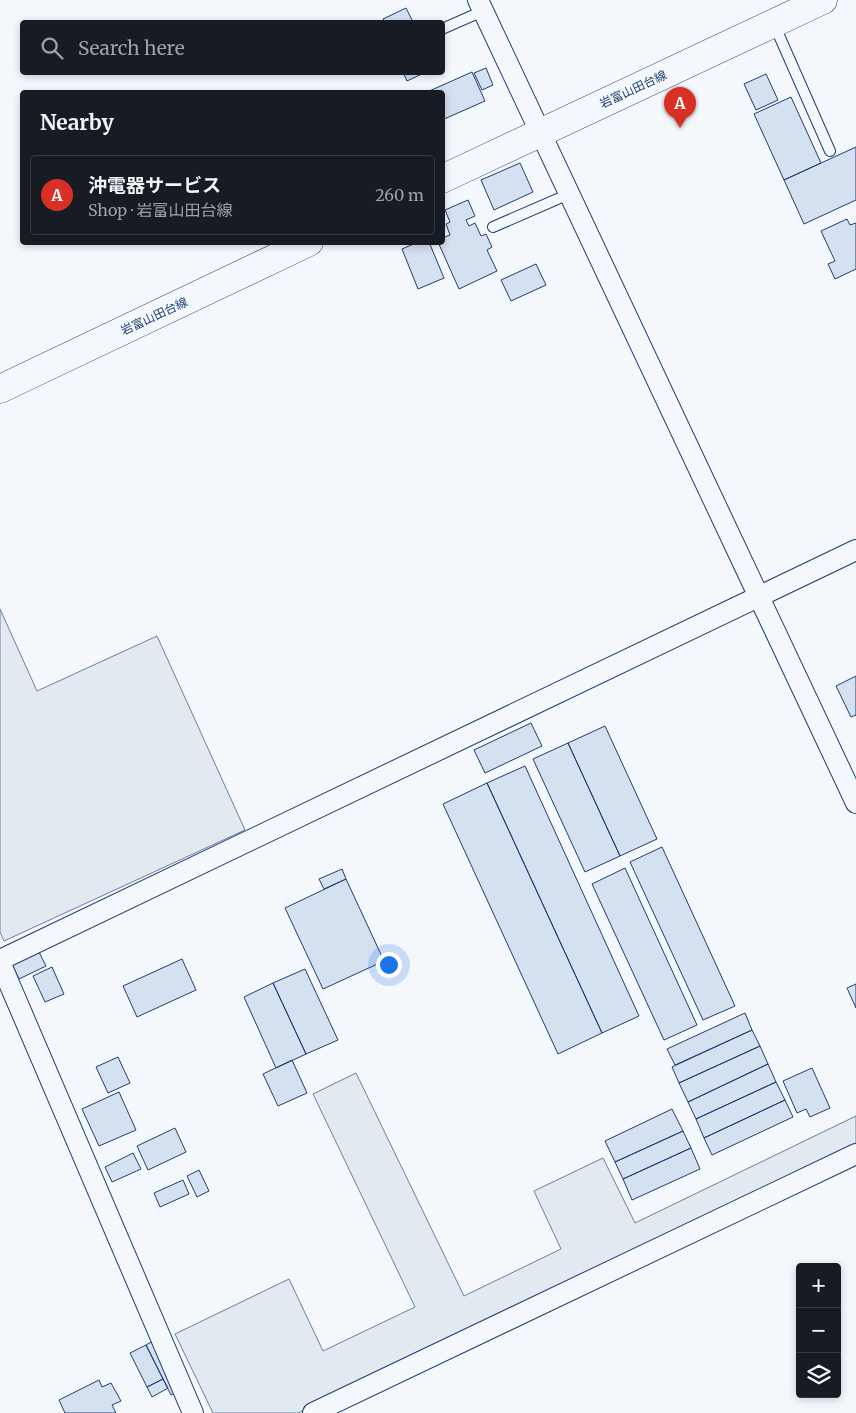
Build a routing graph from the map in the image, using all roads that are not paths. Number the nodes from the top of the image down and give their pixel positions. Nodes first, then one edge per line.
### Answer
1 (823, 0) edge
2 (480, 5) edge
3 (774, 23) junction
4 (445, 27) edge
5 (540, 132) junction
6 (830, 151) dead end
7 (445, 178) edge
8 (569, 194) junction
9 (493, 227) dead end
10 (302, 245) edge
11 (0, 389) edge
12 (856, 550) edge
13 (758, 596) junction
14 (856, 802) edge
15 (0, 961) edge
16 (856, 1154) edge
17 (194, 1413) edge
18 (313, 1413) edge

1 - 3 main road, 岩富山田台線
2 - 4 lane
2 - 5 street
3 - 5 main road, 岩富山田台線
3 - 6 lane
5 - 7 main road, 岩富山田台線
5 - 8 street
8 - 9 lane
8 - 13 street
10 - 11 main road, 岩富山田台線
12 - 13 street
13 - 14 street
13 - 15 street
15 - 17 street
16 - 18 street

